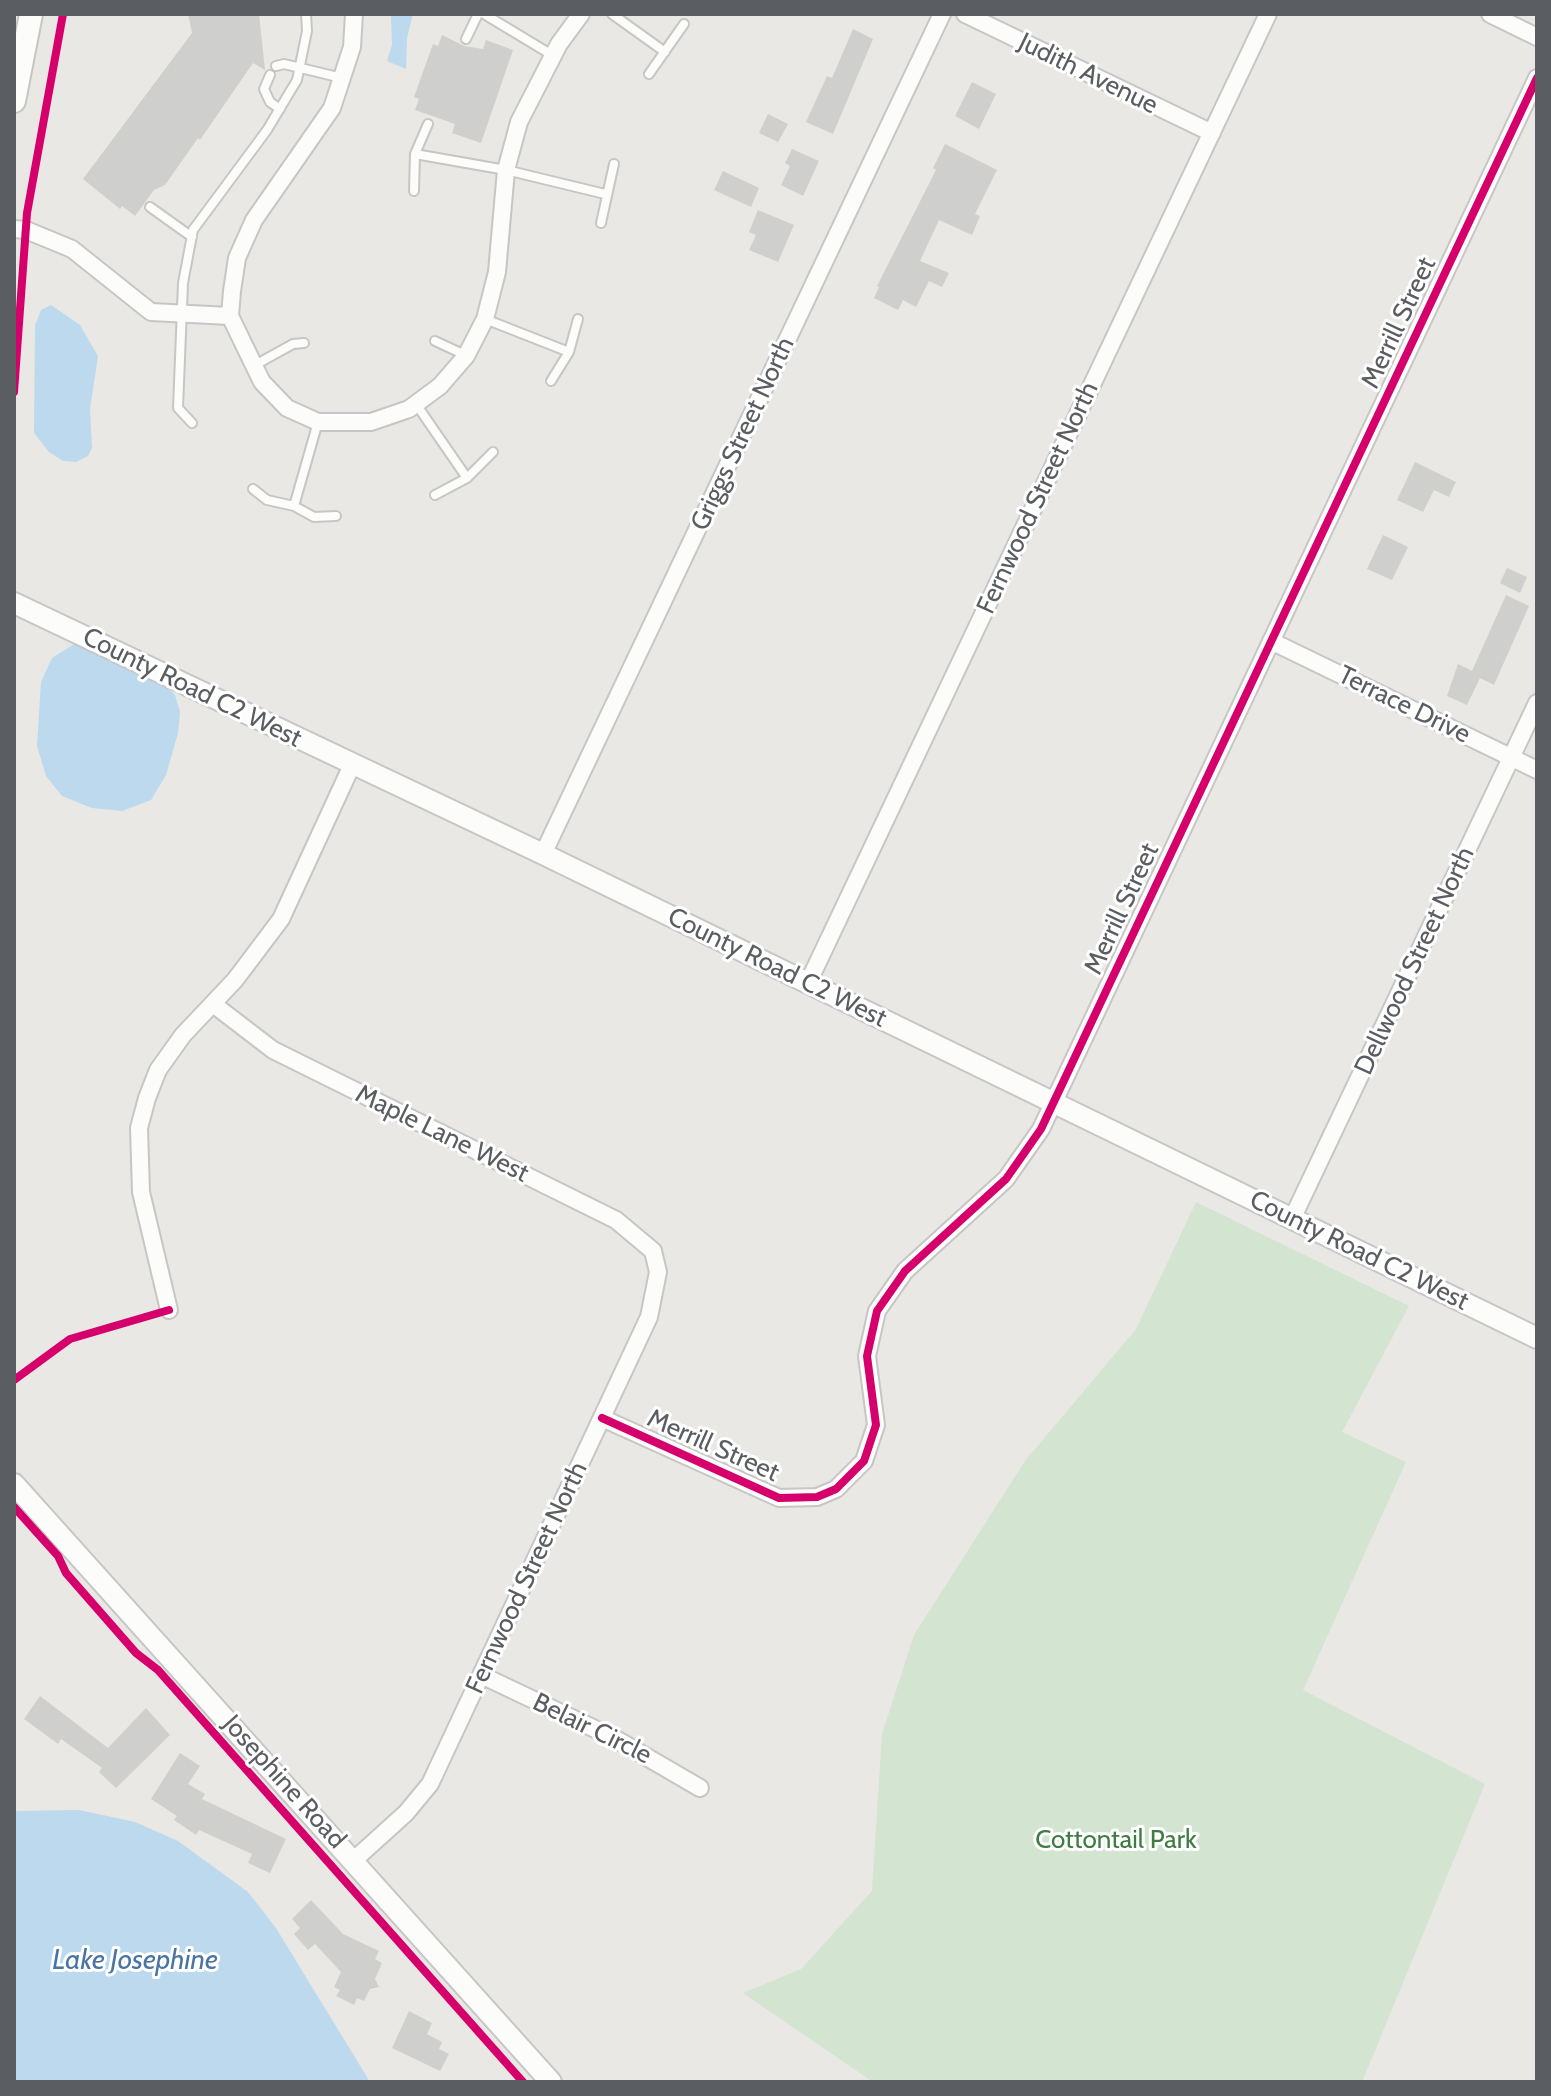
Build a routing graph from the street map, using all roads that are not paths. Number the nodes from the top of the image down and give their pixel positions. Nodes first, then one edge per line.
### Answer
1 (31, 14) edge
2 (306, 14) edge
3 (354, 14) edge
4 (481, 14) edge
5 (581, 14) edge
6 (612, 14) edge
7 (942, 14) edge
8 (965, 14) edge
9 (1268, 14) edge
10 (1490, 14) edge
11 (684, 24) dead end
12 (1537, 37) edge
13 (466, 39) dead end
14 (665, 52) junction
15 (552, 55) junction
16 (276, 66) dead end
17 (300, 67) junction
18 (649, 74) dead end
19 (270, 75) dead end
20 (343, 78) junction
21 (1537, 78) edge
22 (14, 101) edge
23 (280, 109) junction
24 (428, 124) dead end
25 (1212, 133) junction
26 (415, 154) junction
27 (614, 164) dead end
28 (506, 170) junction
29 (414, 191) dead end
30 (605, 194) junction
31 (150, 207) dead end
32 (601, 223) dead end
33 (14, 229) edge
34 (192, 237) junction
35 (182, 315) junction
36 (230, 316) junction
37 (485, 319) junction
38 (578, 319) dead end
39 (435, 341) dead end
40 (304, 343) dead end
41 (569, 352) junction
42 (466, 356) junction
43 (254, 366) junction
44 (551, 381) dead end
45 (416, 404) junction
46 (318, 422) junction
47 (192, 423) dead end
48 (493, 452) dead end
49 (467, 478) junction
50 (253, 489) dead end
51 (435, 495) dead end
52 (294, 506) junction
53 (336, 516) dead end
54 (14, 603) edge
55 (1271, 641) junction
56 (1537, 703) edge
57 (1511, 757) junction
58 (352, 765) junction
59 (1537, 770) edge
60 (543, 854) junction
61 (808, 983) junction
62 (213, 1004) junction
63 (1053, 1102) junction
64 (1292, 1219) junction
65 (658, 1272) joint
66 (169, 1310) dead end
67 (1536, 1334) edge
68 (602, 1418) junction
69 (14, 1484) edge
70 (481, 1675) junction
71 (700, 1788) dead end
72 (354, 1860) junction
73 (551, 2082) edge

1 - 22 main road
2 - 17 lane
3 - 20 street
4 - 13 lane
4 - 15 lane
5 - 15 street
6 - 14 lane
7 - 60 street, Griggs Street North
8 - 25 street, Judith Avenue
9 - 25 street, Fernwood Street North
10 - 12 street
11 - 14 lane
14 - 18 lane
15 - 28 street
16 - 17 lane
17 - 20 lane
17 - 23 lane
19 - 23 lane
20 - 36 street
21 - 55 street, Merrill Street
23 - 34 lane
24 - 26 lane
25 - 61 street, Fernwood Street North
26 - 28 lane
26 - 29 lane
27 - 30 lane
28 - 30 lane
28 - 37 street
30 - 32 lane
31 - 34 lane
33 - 35 street
34 - 35 lane
35 - 36 street
35 - 47 lane
36 - 43 street
37 - 41 lane
37 - 42 street
38 - 41 lane
39 - 42 lane
40 - 43 lane
41 - 44 lane
42 - 45 street
43 - 46 street
45 - 46 street
45 - 49 lane
46 - 52 lane
48 - 49 lane
49 - 51 lane
50 - 52 lane
52 - 53 lane
54 - 58 street, County Road C2 West
55 - 57 street, Terrace Drive
55 - 63 street, Merrill Street
56 - 57 street, Dellwood Street North
57 - 59 street, Terrace Drive
57 - 64 street, Dellwood Street North
58 - 60 street, County Road C2 West
58 - 62 street
60 - 61 street, County Road C2 West
61 - 63 street, County Road C2 West
62 - 65 street, Maple Lane West
62 - 66 street
63 - 64 street, County Road C2 West
63 - 68 street, Merrill Street
64 - 67 street, County Road C2 West
65 - 68 street, Fernwood Street North
68 - 70 street, Fernwood Street North
69 - 72 street, Josephine Road
70 - 71 street, Belair Circle
70 - 72 street, Fernwood Street North
72 - 73 street, Josephine Road

